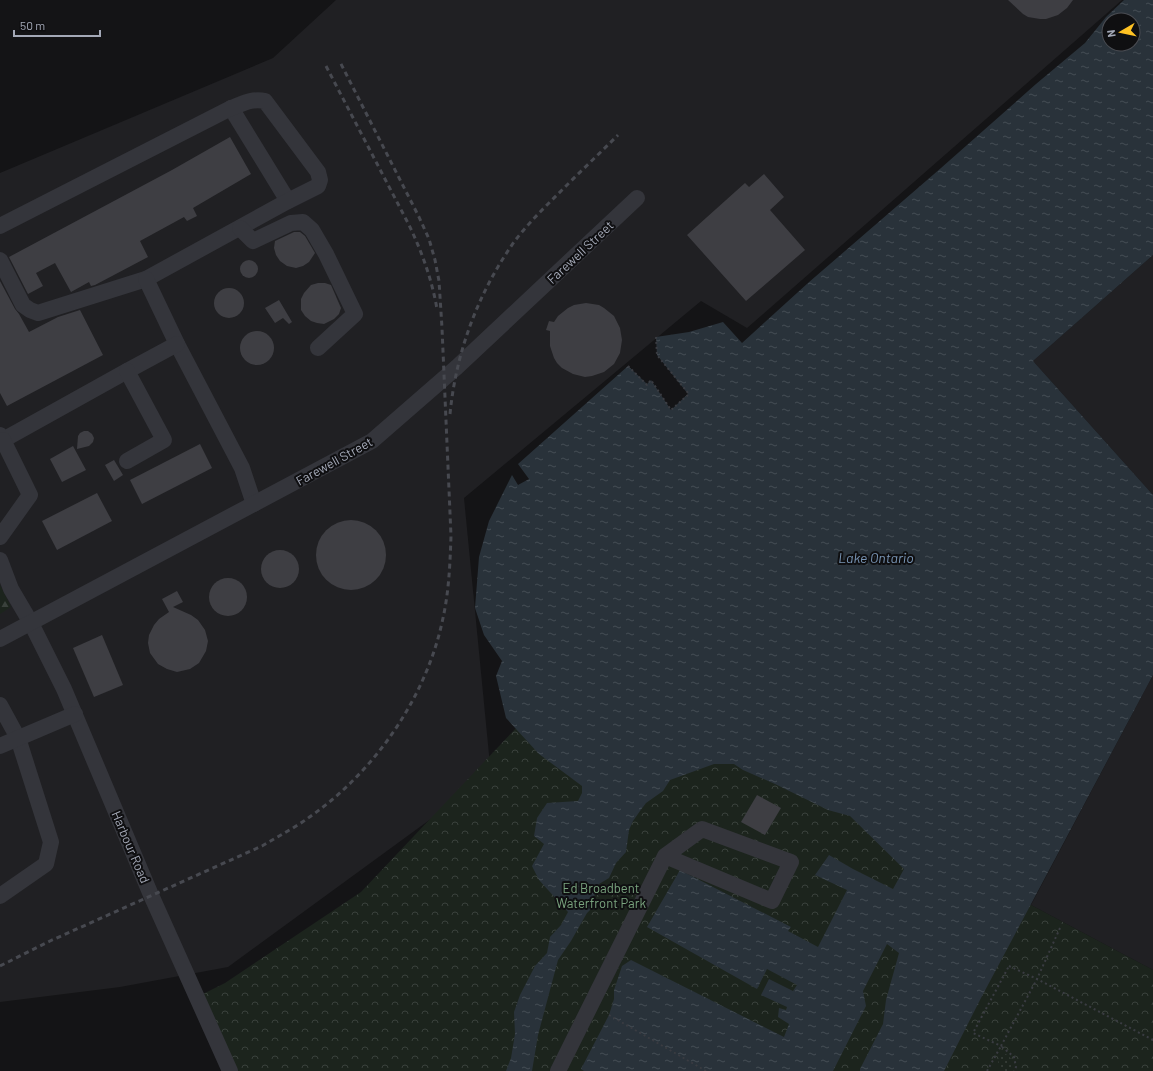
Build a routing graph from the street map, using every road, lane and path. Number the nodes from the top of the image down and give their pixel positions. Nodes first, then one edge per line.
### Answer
1 (231, 108) junction
2 (637, 198) dead end
3 (288, 201) junction
4 (0, 226) edge
5 (240, 228) junction
6 (0, 260) edge
7 (146, 279) junction
8 (656, 337) dead end
9 (178, 344) junction
10 (318, 348) dead end
11 (628, 366) dead end
12 (127, 371) junction
13 (1, 438) edge
14 (127, 460) dead end
15 (254, 504) junction
16 (0, 537) edge
17 (0, 560) edge
18 (31, 623) junction
19 (0, 639) edge
20 (0, 705) edge
21 (75, 714) junction
22 (18, 738) junction
23 (0, 746) edge
24 (665, 856) junction
25 (0, 896) edge
26 (1060, 928) dead end
27 (1037, 979) junction
28 (609, 1015) dead end
29 (1153, 1040) edge
30 (1001, 1046) junction
31 (230, 1071) edge
32 (558, 1071) edge
33 (706, 1071) edge
34 (987, 1071) edge
35 (1014, 1071) edge

1 - 3 street
1 - 3 street
1 - 4 street
2 - 15 street, Farewell Street
3 - 5 street
5 - 7 street
5 - 10 street
6 - 7 street
7 - 9 street
8 - 11 path
9 - 12 street
9 - 15 street
12 - 13 street
12 - 14 street
13 - 16 street
15 - 18 street, Farewell Street
17 - 18 street, Harbour Road
18 - 19 street, Farewell Street
18 - 21 street, Harbour Road
20 - 22 street
21 - 22 street
21 - 31 street, Harbour Road
22 - 23 street
22 - 25 street
24 - 24 street
24 - 32 street
26 - 27 path
27 - 29 path
27 - 30 path
27 - 30 path
28 - 33 path
30 - 34 path
30 - 35 path

